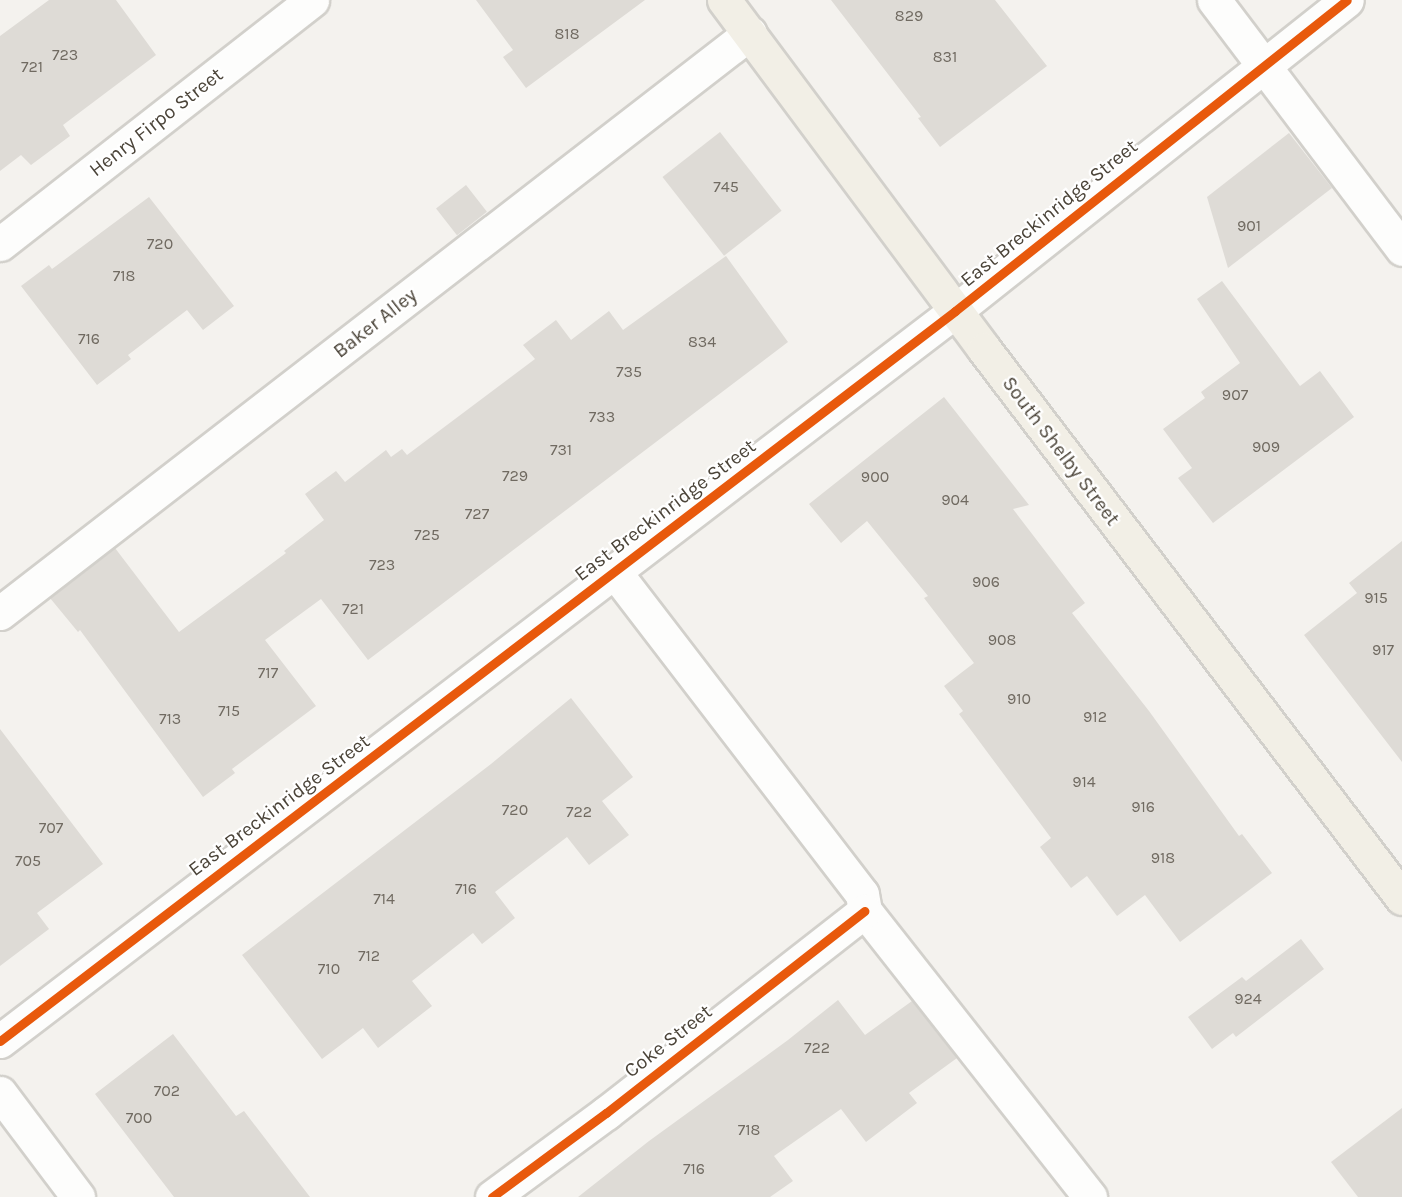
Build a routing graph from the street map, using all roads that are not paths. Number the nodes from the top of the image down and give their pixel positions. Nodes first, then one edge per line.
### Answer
1 (312, 0) edge
2 (724, 0) edge
3 (1214, 0) edge
4 (1347, 0) edge
5 (750, 33) junction
6 (1263, 66) junction
7 (0, 244) edge
8 (1402, 249) edge
9 (955, 311) junction
10 (614, 571) junction
11 (0, 613) edge
12 (1402, 898) edge
13 (865, 911) junction
14 (0, 1041) edge
15 (0, 1093) edge
16 (78, 1197) edge
17 (492, 1197) edge
18 (1090, 1197) edge

1 - 7 street, Henry Firpo Street
2 - 5 main road, South Shelby Street
3 - 6 street
4 - 6 street, East Breckinridge Street
5 - 9 main road, South Shelby Street
5 - 11 street, Baker Alley
6 - 8 street
6 - 9 street, East Breckinridge Street
9 - 10 street, East Breckinridge Street
9 - 12 main road, South Shelby Street
10 - 13 street
10 - 14 street, East Breckinridge Street
13 - 17 street, Coke Street
13 - 18 street
15 - 16 street

